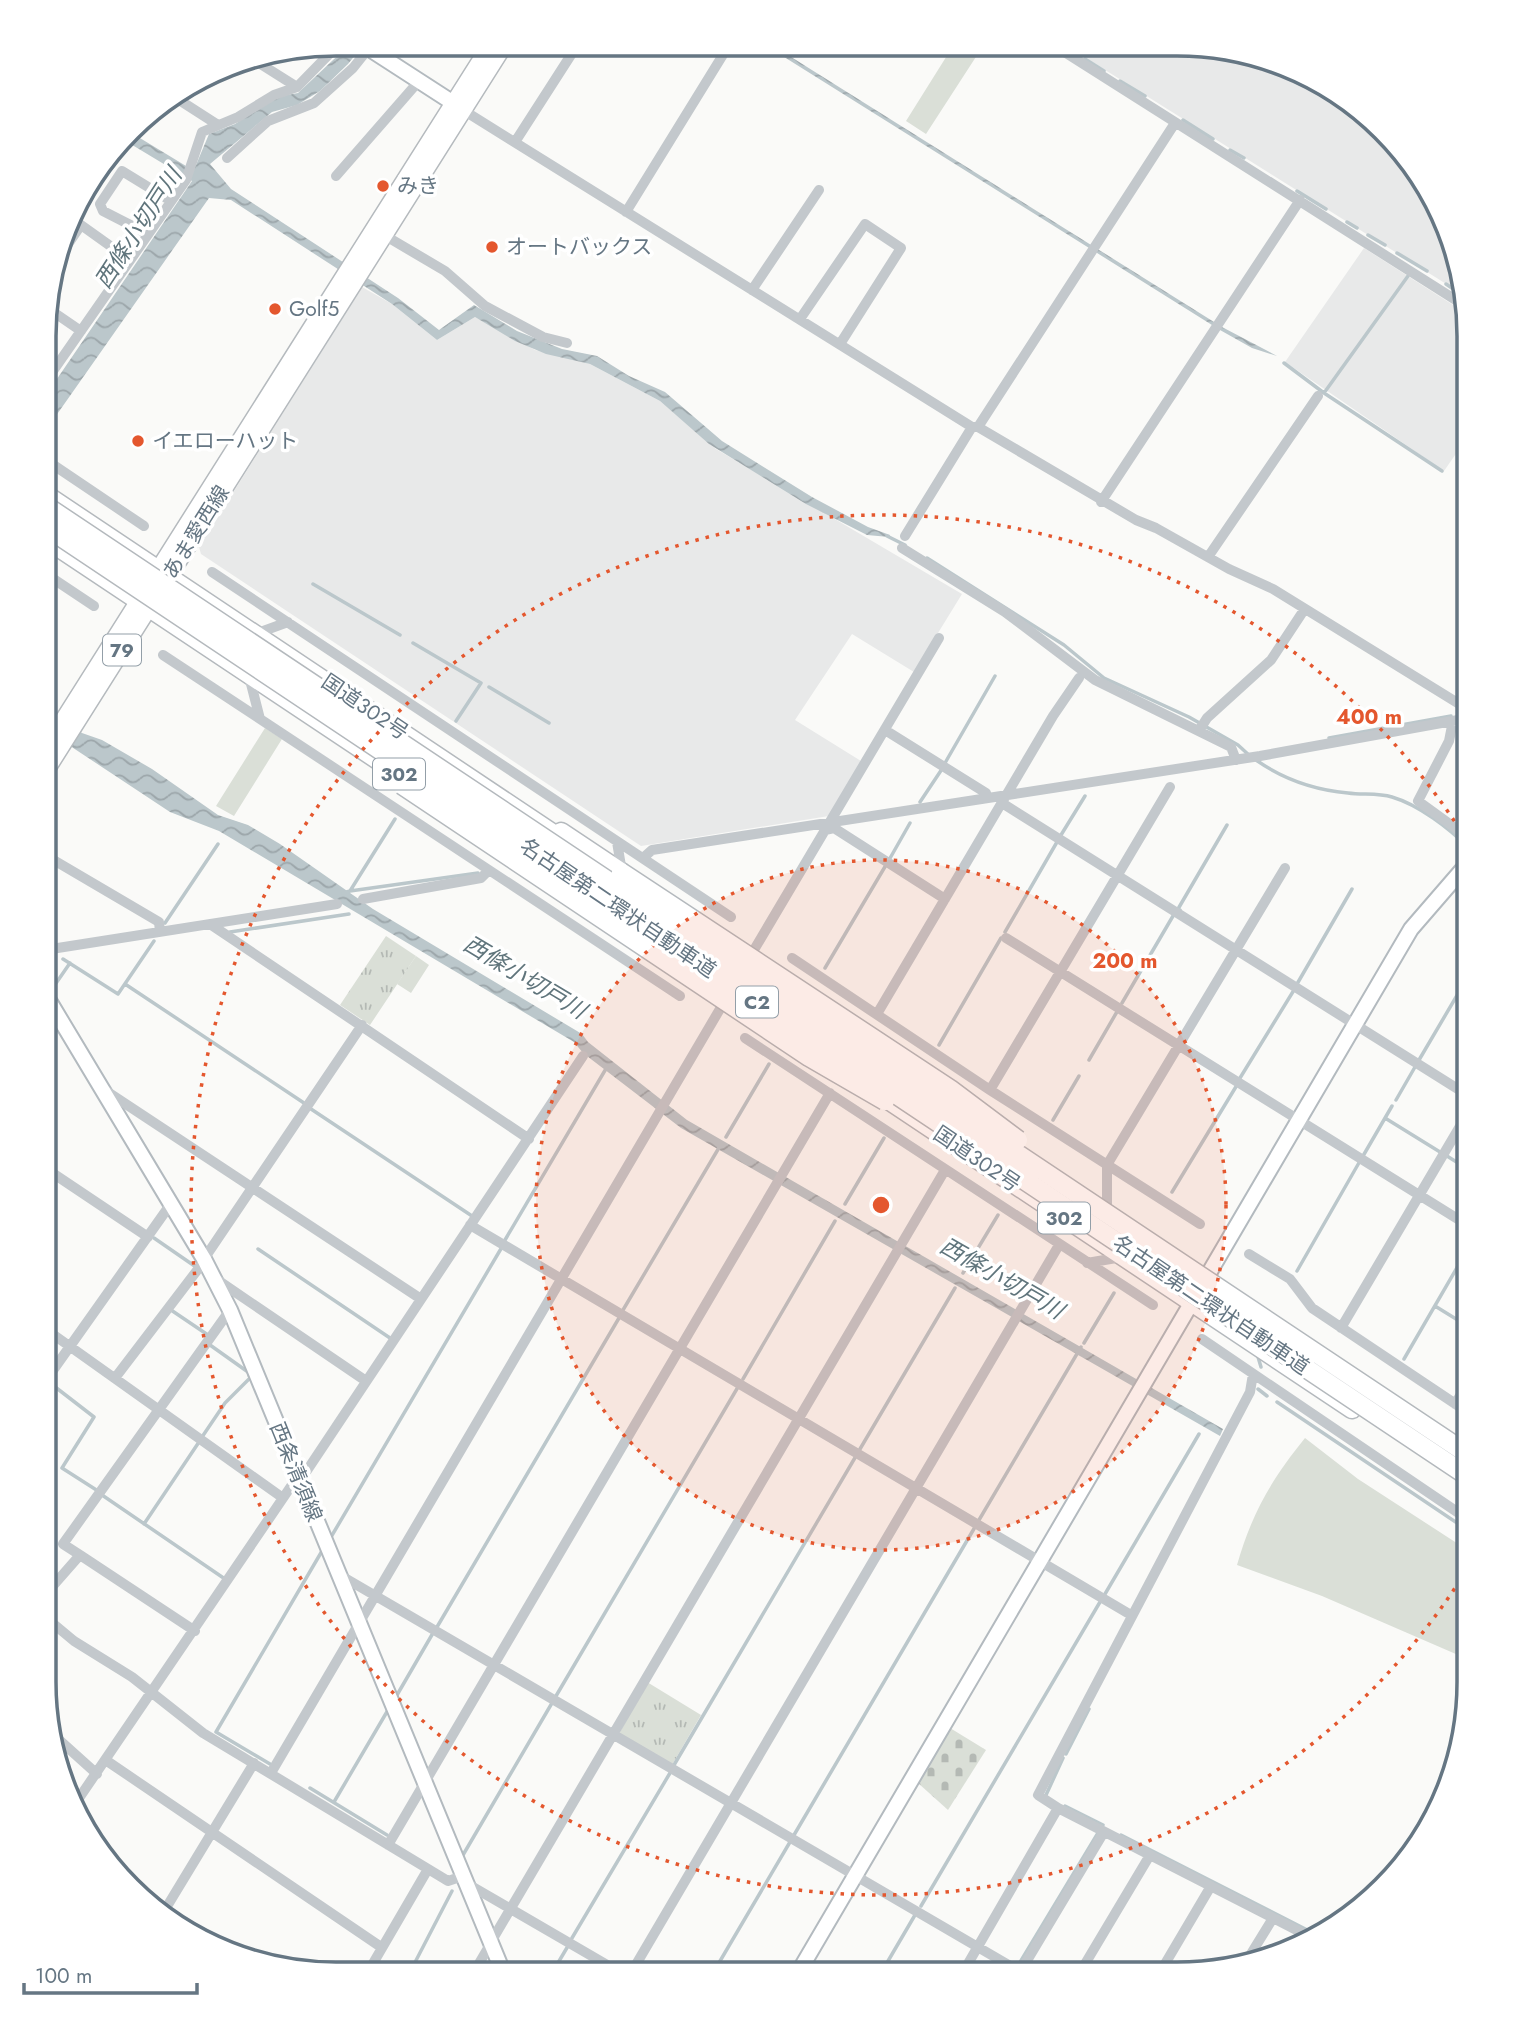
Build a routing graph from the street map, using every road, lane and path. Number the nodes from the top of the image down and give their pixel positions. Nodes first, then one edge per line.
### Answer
1 (360, 56) edge
2 (380, 56) edge
3 (485, 56) edge
4 (496, 56) edge
5 (570, 56) edge
6 (722, 56) edge
7 (1071, 56) edge
8 (327, 57) edge
9 (264, 66) edge
10 (419, 81) junction
11 (297, 87) junction
12 (182, 102) edge
13 (459, 106) junction
14 (1175, 123) junction
15 (218, 125) junction
16 (515, 142) junction
17 (227, 158) dead end
18 (336, 176) dead end
19 (819, 190) dead end
20 (171, 201) junction
21 (1300, 201) junction
22 (626, 212) junction
23 (76, 230) edge
24 (148, 234) junction
25 (384, 235) junction
26 (130, 260) junction
27 (353, 274) junction
28 (752, 290) junction
29 (1455, 298) edge
30 (57, 315) edge
31 (800, 319) junction
32 (81, 331) junction
33 (567, 343) dead end
34 (839, 344) junction
35 (56, 367) edge
36 (1318, 396) dead end
37 (975, 427) junction
38 (56, 467) edge
39 (1101, 502) junction
40 (56, 505) edge
41 (56, 505) edge
42 (144, 526) dead end
43 (56, 534) edge
44 (905, 536) dead end
45 (56, 546) edge
46 (902, 548) dead end
47 (65, 552) junction
48 (56, 554) edge
49 (1208, 557) junction
50 (212, 572) dead end
51 (164, 573) junction
52 (56, 581) edge
53 (144, 604) junction
54 (94, 606) dead end
55 (1304, 610) junction
56 (288, 622) junction
57 (255, 634) junction
58 (939, 638) dead end
59 (163, 655) dead end
60 (248, 673) junction
61 (1079, 678) dead end
62 (326, 681) junction
63 (1457, 702) edge
64 (306, 712) junction
65 (260, 719) junction
66 (1457, 720) edge
67 (1453, 721) junction
68 (1202, 726) junction
69 (885, 730) junction
70 (56, 741) edge
71 (1241, 759) junction
72 (1170, 787) dead end
73 (987, 797) junction
74 (1004, 799) junction
75 (828, 825) junction
76 (1457, 829) edge
77 (617, 842) junction
78 (643, 858) junction
79 (56, 861) edge
80 (1285, 868) dead end
81 (488, 871) junction
82 (1118, 876) junction
83 (1457, 876) edge
84 (363, 899) dead end
85 (945, 899) junction
86 (337, 904) dead end
87 (731, 917) dead end
88 (630, 919) junction
89 (210, 924) junction
90 (160, 932) junction
91 (644, 936) junction
92 (1006, 938) dead end
93 (661, 947) junction
94 (56, 948) edge
95 (1236, 949) junction
96 (610, 950) junction
97 (792, 958) dead end
98 (1061, 971) junction
99 (729, 992) junction
100 (680, 996) dead end
101 (877, 1014) junction
102 (56, 1016) edge
103 (1357, 1024) junction
104 (362, 1025) junction
105 (746, 1038) dead end
106 (1179, 1045) junction
107 (583, 1056) dead end
108 (841, 1069) junction
109 (813, 1082) junction
110 (100, 1088) junction
111 (1457, 1088) edge
112 (990, 1090) junction
113 (830, 1093) junction
114 (1300, 1120) junction
115 (1457, 1131) edge
116 (528, 1139) junction
117 (1107, 1165) junction
118 (945, 1170) junction
119 (56, 1180) edge
120 (253, 1186) junction
121 (1036, 1188) junction
122 (1419, 1194) junction
123 (170, 1205) junction
124 (1457, 1218) edge
125 (1200, 1223) dead end
126 (470, 1225) junction
127 (148, 1237) junction
128 (1059, 1245) junction
129 (1107, 1247) junction
130 (1249, 1254) dead end
131 (1122, 1257) junction
132 (204, 1260) junction
133 (1087, 1263) junction
134 (1191, 1269) junction
135 (213, 1278) junction
136 (562, 1279) junction
137 (421, 1299) junction
138 (1191, 1304) junction
139 (1153, 1305) dead end
140 (230, 1310) junction
141 (1341, 1328) junction
142 (56, 1336) edge
143 (1202, 1339) dead end
144 (72, 1347) junction
145 (680, 1349) junction
146 (56, 1368) edge
147 (1253, 1374) junction
148 (116, 1378) junction
149 (366, 1381) junction
150 (1457, 1401) edge
151 (1455, 1404) joint
152 (160, 1410) junction
153 (799, 1419) junction
154 (1457, 1447) edge
155 (1457, 1469) edge
156 (299, 1479) junction
157 (1457, 1479) edge
158 (916, 1488) junction
159 (283, 1498) junction
160 (1457, 1512) edge
161 (80, 1555) junction
162 (1040, 1561) junction
163 (338, 1574) junction
164 (56, 1583) edge
165 (375, 1596) junction
166 (1131, 1615) junction
167 (359, 1623) junction
168 (56, 1626) edge
169 (195, 1631) junction
170 (494, 1665) junction
171 (153, 1693) junction
172 (613, 1735) junction
173 (63, 1743) edge
174 (107, 1761) junction
175 (254, 1763) junction
176 (271, 1773) junction
177 (97, 1774) junction
178 (425, 1783) junction
179 (81, 1797) edge
180 (730, 1803) junction
181 (1058, 1808) junction
182 (1104, 1832) junction
183 (212, 1834) junction
184 (388, 1845) junction
185 (1150, 1855) junction
186 (428, 1869) junction
187 (855, 1876) junction
188 (464, 1879) junction
189 (1211, 1886) junction
190 (168, 1905) edge
191 (510, 1908) junction
192 (1273, 1918) junction
193 (1302, 1933) edge
194 (491, 1943) junction
195 (382, 1947) junction
196 (978, 1947) junction
197 (1254, 1951) edge
198 (374, 1962) edge
199 (480, 1962) edge
200 (499, 1962) edge
201 (602, 1962) edge
202 (637, 1962) edge
203 (804, 1962) edge
204 (969, 1962) edge
205 (1003, 1962) edge
206 (1027, 1962) edge
207 (1086, 1962) edge
208 (1166, 1962) edge

1 - 17 street
2 - 10 street
3 - 13 main road, あま愛西線 / 79
4 - 13 main road, あま愛西線 / 79
5 - 16 street
6 - 22 street
7 - 14 street
8 - 11 street
9 - 11 street
10 - 13 street
10 - 18 street
11 - 15 street
12 - 15 street
13 - 16 street
13 - 25 main road, あま愛西線 / 79
13 - 27 main road, あま愛西線 / 79
14 - 21 street
14 - 37 street
15 - 20 street
16 - 22 street
19 - 28 street
20 - 24 street
20 - 24 street
21 - 29 street
21 - 39 street
22 - 28 street
23 - 26 street
24 - 26 street
25 - 27 main road, あま愛西線 / 79
25 - 33 street
26 - 32 street
27 - 51 main road, あま愛西線 / 79
28 - 31 street
30 - 32 street
31 - 34 street
31 - 34 street
32 - 35 street
34 - 37 street
36 - 49 street
37 - 39 street
37 - 44 street
38 - 42 street
39 - 49 street
40 - 51 highway, 国道302号 / 302
41 - 134 highway, 名古屋第二環状自動車道 / C2, bridge
43 - 121 highway, 名古屋第二環状自動車道 / C2, bridge
45 - 47 highway, 国道302号
46 - 68 street
47 - 48 street
47 - 53 highway, 国道302号 / 302
49 - 55 street
50 - 56 street
51 - 53 main road, あま愛西線 / 79
51 - 57 highway, 国道302号 / 302
52 - 54 street
53 - 60 highway, 国道302号 / 302
53 - 70 main road, あま愛西線 / 79
55 - 63 street
55 - 68 street
56 - 57 street
56 - 77 street
57 - 62 highway, 国道302号 / 302
58 - 69 street
59 - 65 street
60 - 64 highway, 国道302号 / 302
60 - 65 street
61 - 74 street
62 - 88 highway, 国道302号 / 302
62 - 134 highway, bridge
64 - 91 highway, 国道302号 / 302
64 - 121 highway, bridge
65 - 81 street
66 - 67 street
67 - 71 street
67 - 76 street
68 - 71 street
69 - 73 street
69 - 75 street
71 - 74 street
72 - 82 street
73 - 74 street
73 - 75 street
74 - 82 street
74 - 85 street
75 - 78 street
75 - 85 street
75 - 99 street
77 - 78 street
77 - 88 street
78 - 87 street
79 - 90 street
80 - 95 street
81 - 84 street
81 - 96 street
82 - 95 street
82 - 98 street
83 - 103 street
85 - 101 street
86 - 89 street
88 - 93 highway, 国道302号 / 302
89 - 90 street
89 - 104 street
90 - 94 street
91 - 93 highway, 国道302号 / 302
91 - 96 street
92 - 98 street
93 - 99 highway, 国道302号 / 302
95 - 103 street
95 - 106 street
96 - 100 street
97 - 101 street
98 - 106 street
98 - 112 street
99 - 108 highway, 国道302号 / 302
99 - 136 street
101 - 112 street
102 - 110 street, 西条清須線
103 - 111 street
103 - 114 street
104 - 116 street
104 - 120 street
105 - 109 street
106 - 114 street
106 - 117 street
107 - 116 street
108 - 109 street
108 - 129 highway, 国道302号 / 302
109 - 113 street
110 - 120 street
110 - 123 street, 西条清須線
112 - 117 street
113 - 118 street
113 - 145 street
114 - 122 street
114 - 138 street
115 - 122 street
116 - 126 street
117 - 125 street
117 - 129 street
118 - 128 street
118 - 153 street
119 - 127 street
120 - 132 street
120 - 137 street
121 - 155 highway, 名古屋第二環状自動車道 / C2, bridge
122 - 124 street
122 - 141 street
123 - 127 street
123 - 132 street, 西条清須線
126 - 136 street
126 - 137 street
127 - 144 street
128 - 133 street
128 - 158 street
129 - 131 highway, 国道302号 / 302
130 - 141 street
131 - 133 street
131 - 138 highway, 国道302号 / 302
132 - 135 street, 西条清須線
132 - 148 street
133 - 139 street
134 - 154 highway, 名古屋第二環状自動車道 / C2, bridge
135 - 140 street, 西条清須線
135 - 149 street
136 - 145 street
136 - 165 street
137 - 149 street
138 - 157 highway, 国道302号 / 302
138 - 162 street
140 - 152 street
140 - 156 street, 西条清須線
141 - 151 street
142 - 144 street
143 - 147 street
144 - 146 street
144 - 148 street
145 - 153 street
145 - 170 street
147 - 160 street
147 - 166 street
148 - 152 street
149 - 156 street
150 - 151 street
152 - 159 street
152 - 161 street
153 - 158 street
153 - 172 street
156 - 159 street
156 - 163 street, 西条清須線
158 - 162 street
158 - 180 street
159 - 169 street
161 - 164 street
161 - 169 street
162 - 166 street
162 - 187 street
163 - 165 street
163 - 167 street, 西条清須線
165 - 167 street
165 - 170 street
166 - 181 street
167 - 176 street
167 - 178 street, 西条清須線
168 - 171 street
169 - 171 street
170 - 172 street
170 - 178 street
171 - 174 street
171 - 175 street
172 - 180 street
172 - 191 street
173 - 177 street
174 - 177 street
174 - 183 street
175 - 176 street
175 - 183 street
176 - 184 street
177 - 179 street
178 - 184 street
178 - 188 street, 西条清須線
180 - 187 street
180 - 202 street
181 - 182 street
181 - 196 street
182 - 185 street
182 - 206 street
183 - 190 street
183 - 195 street
184 - 186 street
185 - 189 street
185 - 207 street
186 - 188 street
186 - 195 street
187 - 196 street
187 - 203 street
188 - 191 street
188 - 194 street, 西条清須線
189 - 192 street
189 - 208 street
191 - 194 street
191 - 201 street
192 - 193 street
192 - 197 street
194 - 199 street
194 - 200 street, 西条清須線
195 - 198 street
196 - 204 street
196 - 205 street

